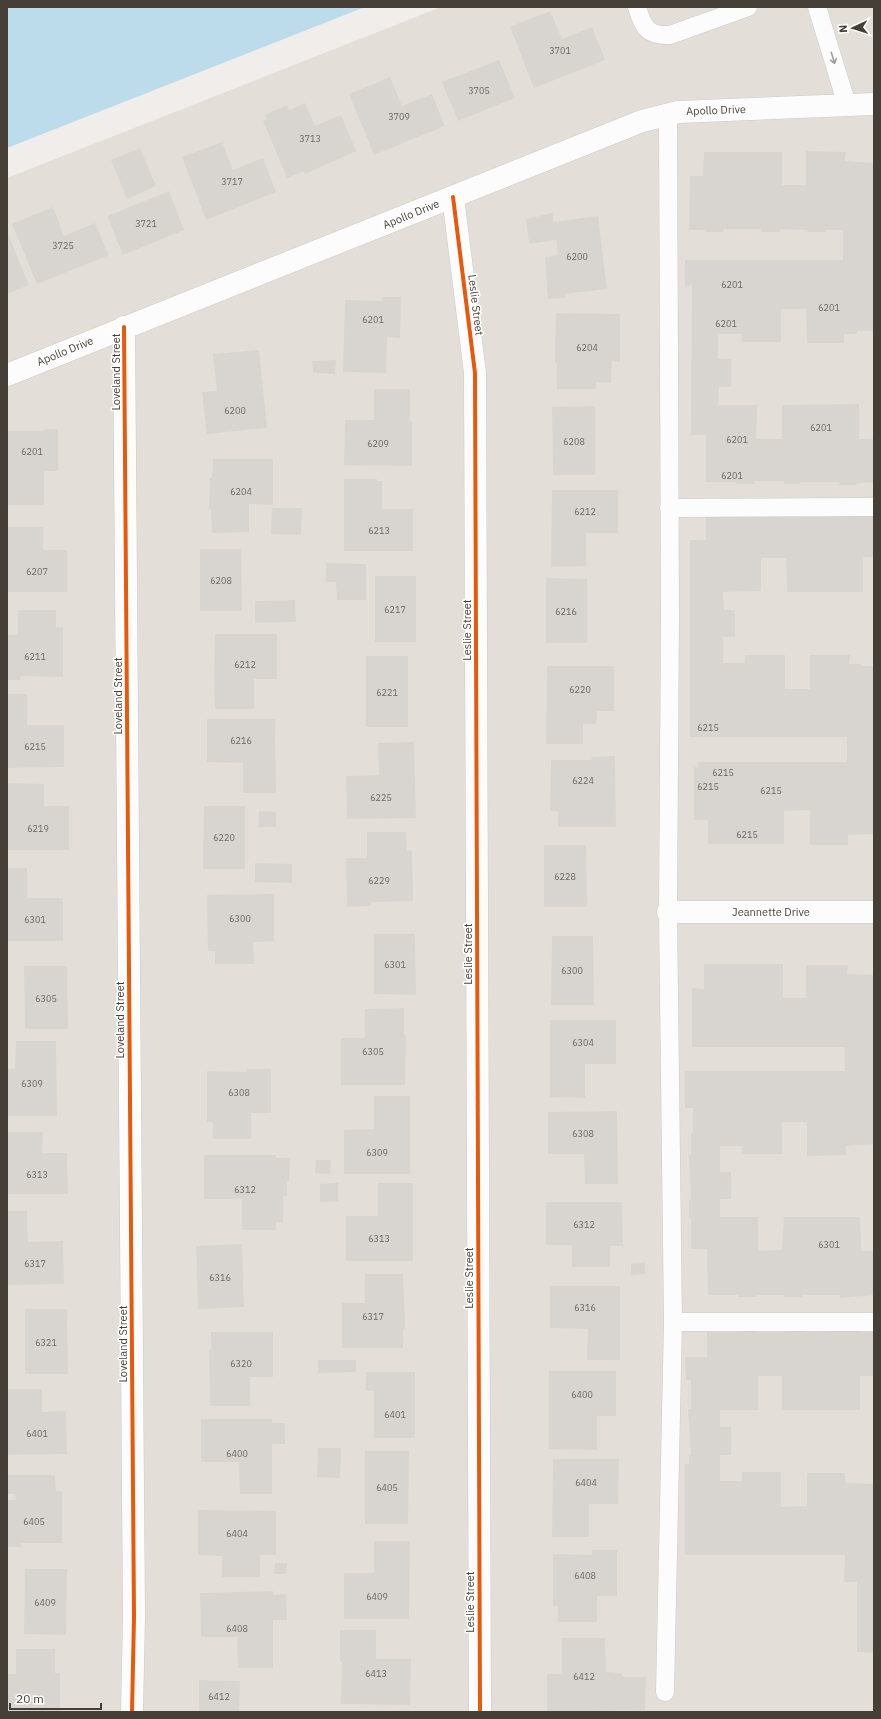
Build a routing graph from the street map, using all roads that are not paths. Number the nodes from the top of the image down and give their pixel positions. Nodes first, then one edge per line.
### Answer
1 (637, 7) edge
2 (748, 7) edge
3 (817, 7) edge
4 (874, 104) edge
5 (847, 105) junction
6 (668, 114) junction
7 (453, 198) junction
8 (124, 327) junction
9 (7, 375) edge
10 (874, 507) edge
11 (669, 508) junction
12 (668, 912) junction
13 (874, 912) edge
14 (673, 1322) junction
15 (874, 1322) edge
16 (665, 1692) dead end
17 (132, 1712) edge
18 (480, 1712) edge

1 - 2 lane
3 -> 5 lane
4 - 5 street, Apollo Drive
5 - 6 street, Apollo Drive
6 - 7 street, Apollo Drive
6 - 11 lane
7 - 8 street, Apollo Drive
7 - 18 street, Leslie Street
8 - 9 street, Apollo Drive
8 - 17 street, Loveland Street
10 - 11 lane
11 - 12 lane
12 - 13 street, Jeannette Drive
12 - 14 lane
14 - 15 lane
14 - 16 lane

